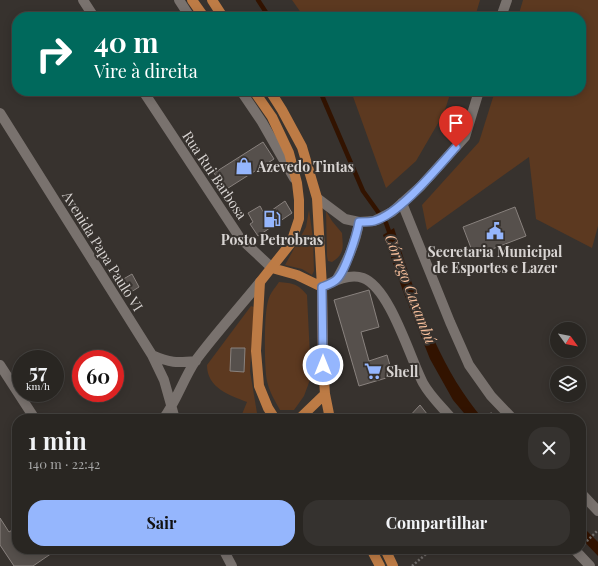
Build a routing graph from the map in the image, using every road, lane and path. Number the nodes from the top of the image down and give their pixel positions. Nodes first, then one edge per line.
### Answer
1 (82, 0) edge
2 (179, 0) edge
3 (192, 0) edge
4 (212, 0) edge
5 (507, 0) edge
6 (90, 12) edge
7 (187, 12) edge
8 (200, 12) edge
9 (220, 12) edge
10 (503, 12) edge
11 (146, 96) edge
12 (244, 96) edge
13 (257, 96) edge
14 (273, 96) edge
15 (477, 96) edge
16 (0, 113) edge
17 (297, 183) junction
18 (317, 198) junction
19 (402, 203) junction
20 (359, 222) junction
21 (272, 268) junction
22 (337, 279) junction
23 (260, 282) junction
24 (322, 287) junction
25 (152, 355) junction
26 (196, 361) junction
27 (0, 365) edge
28 (325, 394) junction
29 (172, 408) junction
30 (494, 411) dead end
31 (32, 414) edge
32 (167, 414) edge
33 (174, 414) edge
34 (272, 414) edge
35 (304, 414) edge
36 (329, 414) edge
37 (448, 414) edge
38 (491, 414) edge
39 (508, 414) edge
40 (586, 498) edge
41 (598, 511) edge
42 (598, 530) edge
43 (589, 540) dead end
44 (226, 554) edge
45 (374, 554) edge
46 (387, 554) edge
47 (426, 554) edge
48 (579, 554) edge
49 (232, 566) edge
50 (380, 566) edge
51 (393, 566) edge
52 (412, 566) edge
53 (590, 566) edge

1 - 6 street
2 - 7 street
3 - 8 main road
4 - 9 main road
5 - 10 street
11 - 21 street, Rua Rui Barbosa
12 - 17 street
13 - 17 main road
14 - 18 main road
15 - 19 street
16 - 25 street, Avenida Papa Paulo VI
17 - 21 main road
18 - 20 street
18 - 24 main road
19 - 20 street
19 - 39 street
20 - 22 street
21 - 23 main road
21 - 24 main road
22 - 24 street
22 - 37 street
23 - 26 street
23 - 34 main road
24 - 28 main road
25 - 26 street
25 - 29 street, Avenida Papa Paulo VI
26 - 29 street
27 - 31 street
28 - 35 main road
28 - 36 main road
29 - 32 street
29 - 33 street, Avenida Papa Paulo VI
30 - 38 path
40 - 41 street
42 - 43 path
44 - 49 street
45 - 50 main road
46 - 51 main road
47 - 52 path
48 - 53 street

